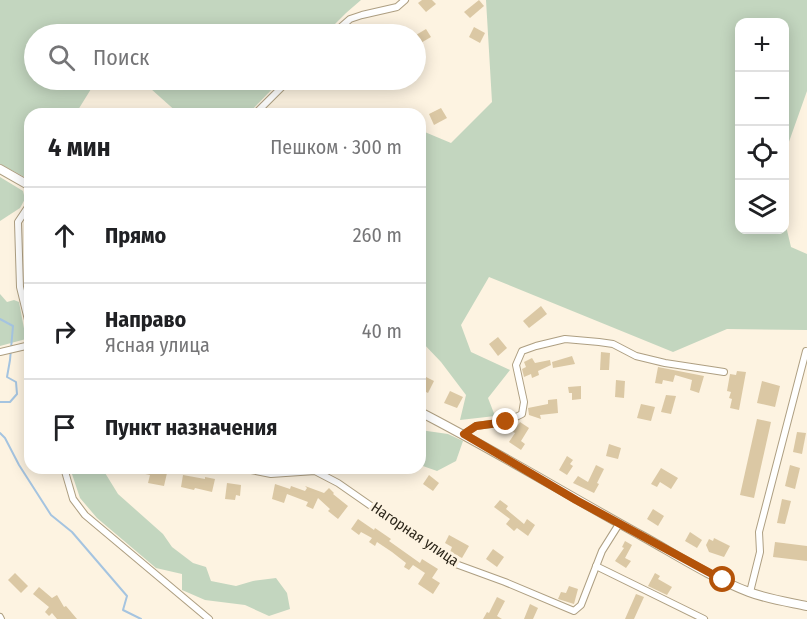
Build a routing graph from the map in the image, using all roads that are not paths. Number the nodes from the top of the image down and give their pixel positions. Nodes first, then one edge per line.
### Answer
1 (405, 0) edge
2 (345, 24) edge
3 (279, 90) edge
4 (261, 108) edge
5 (0, 170) edge
6 (24, 183) edge
7 (24, 213) edge
8 (24, 303) edge
9 (24, 346) edge
10 (807, 351) edge
11 (0, 352) edge
12 (724, 372) dead end
13 (426, 415) edge
14 (464, 434) junction
15 (66, 474) edge
16 (321, 474) edge
17 (619, 524) junction
18 (596, 566) junction
19 (750, 592) junction
20 (807, 606) edge
21 (209, 619) edge
22 (704, 619) edge

1 - 2 street
3 - 4 street
5 - 6 street
7 - 8 street
9 - 11 street
10 - 19 street
12 - 14 street
13 - 14 street
14 - 17 street
15 - 21 street
16 - 18 street, Нагорная улица
17 - 18 street, Нагорная улица
17 - 19 street
18 - 22 street
19 - 20 street

